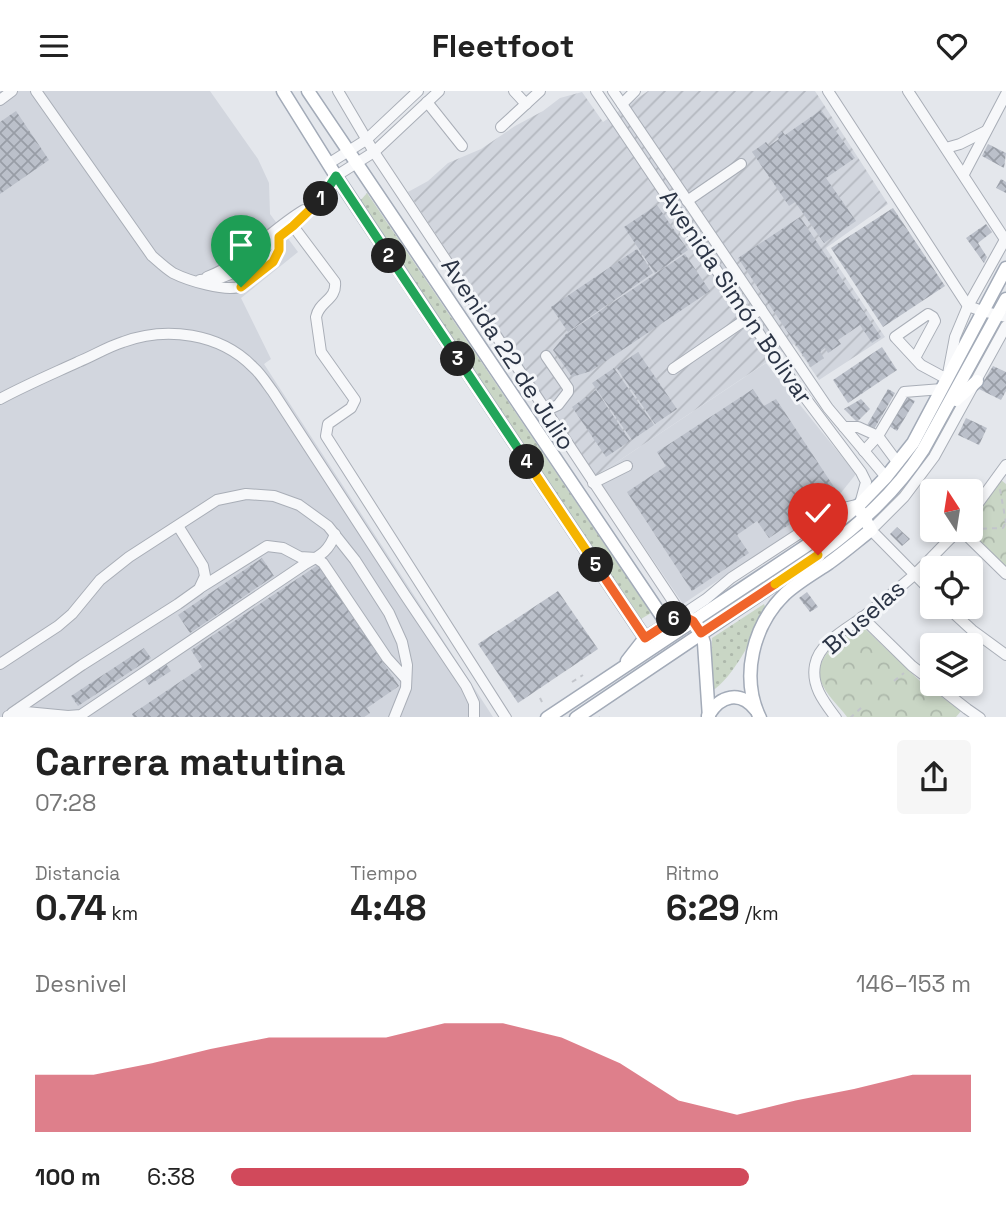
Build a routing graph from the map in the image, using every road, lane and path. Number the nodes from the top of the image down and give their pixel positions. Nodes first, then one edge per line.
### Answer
1 (12, 91) edge
2 (36, 91) edge
3 (283, 91) edge
4 (308, 91) edge
5 (338, 91) edge
6 (418, 91) edge
7 (439, 91) edge
8 (514, 91) edge
9 (540, 91) edge
10 (596, 91) edge
11 (613, 91) edge
12 (635, 91) edge
13 (828, 91) edge
14 (908, 91) edge
15 (1006, 94) edge
16 (0, 100) edge
17 (427, 102) junction
18 (526, 104) junction
19 (622, 104) junction
20 (502, 127) dead end
21 (987, 131) junction
22 (366, 140) junction
23 (461, 146) dead end
24 (946, 148) junction
25 (348, 151) junction
26 (374, 152) junction
27 (356, 163) junction
28 (328, 164) junction
29 (741, 164) dead end
30 (964, 174) junction
31 (336, 176) junction
32 (319, 201) junction
33 (687, 201) junction
34 (293, 226) junction
35 (279, 237) junction
36 (1006, 240) edge
37 (1006, 268) edge
38 (196, 280) junction
39 (1006, 299) edge
40 (968, 306) junction
41 (761, 309) junction
42 (982, 311) junction
43 (1002, 315) edge
44 (748, 317) junction
45 (1006, 326) edge
46 (545, 356) dead end
47 (915, 358) junction
48 (779, 363) junction
49 (673, 369) dead end
50 (768, 370) dead end
51 (977, 381) junction
52 (944, 384) junction
53 (0, 399) edge
54 (947, 407) junction
55 (545, 411) junction
56 (844, 427) junction
57 (878, 436) junction
58 (864, 451) junction
59 (894, 459) junction
60 (627, 465) dead end
61 (1006, 465) edge
62 (882, 473) junction
63 (866, 482) junction
64 (593, 483) junction
65 (999, 485) dead end
66 (984, 495) edge
67 (860, 505) junction
68 (1006, 523) edge
69 (867, 524) junction
70 (178, 526) junction
71 (1003, 528) junction
72 (984, 529) edge
73 (1006, 531) edge
74 (335, 534) junction
75 (946, 543) edge
76 (974, 543) edge
77 (316, 558) junction
78 (1006, 573) edge
79 (914, 574) junction
80 (920, 580) edge
81 (199, 589) junction
82 (862, 617) junction
83 (687, 618) junction
84 (960, 619) edge
85 (667, 624) junction
86 (701, 633) junction
87 (645, 638) junction
88 (1006, 655) edge
89 (0, 664) edge
90 (912, 666) junction
91 (621, 668) junction
92 (920, 672) edge
93 (583, 675) dead end
94 (406, 679) junction
95 (894, 681) dead end
96 (572, 682) dead end
97 (950, 696) edge
98 (862, 708) dead end
99 (27, 710) edge
100 (758, 714) edge
101 (7, 717) edge
102 (394, 717) edge
103 (474, 717) edge
104 (506, 717) edge
105 (547, 717) edge
106 (576, 717) edge
107 (709, 717) edge
108 (836, 717) edge
109 (850, 717) edge
110 (980, 717) edge

1 - 16 street
2 - 38 street
3 - 28 main road
4 - 25 main road
5 - 22 street, Avenida 22 de Julio
6 - 22 street
7 - 17 street
8 - 18 street
9 - 18 street
10 - 44 street, Avenida Simón Bolivar
11 - 19 street, Avenida Simón Bolivar
12 - 19 street
13 - 40 street
14 - 24 street
15 - 21 street
17 - 23 street
17 - 26 street
18 - 20 street
19 - 33 street, Avenida Simón Bolivar
21 - 24 street
21 - 30 street
22 - 25 street
22 - 26 street, Avenida 22 de Julio
24 - 30 street
25 - 27 main road
25 - 28 street
26 - 27 street
26 - 55 street, Avenida 22 de Julio
27 - 31 street
27 - 85 main road
28 - 31 main road
29 - 33 street
30 - 36 street
31 - 32 street
31 - 87 main road
32 - 34 street
32 - 38 street
33 - 41 street, Avenida Simón Bolivar
34 - 35 street
34 - 104 street
35 - 38 street
35 - 38 street
36 - 40 street
37 - 42 main road
39 - 43 main road
40 - 42 street
40 - 52 street
41 - 44 street
41 - 56 street, Avenida Simón Bolivar
42 - 43 street
42 - 52 main road
43 - 54 main road
44 - 48 street, Avenida Simón Bolivar
44 - 49 street
45 - 51 street
46 - 55 street
47 - 47 street
47 - 52 street
48 - 50 street
48 - 63 street, Avenida Simón Bolivar
51 - 54 main road
51 - 69 street
52 - 57 street
52 - 59 main road
53 - 103 street
54 - 69 main road
55 - 64 street, Avenida 22 de Julio
56 - 57 street
56 - 58 street, Avenida Simón Bolivar
57 - 58 street
57 - 59 street
58 - 62 street, Avenida Simón Bolivar
59 - 62 main road
60 - 64 street
61 - 66 street
62 - 63 street
62 - 67 main road
63 - 67 street
64 - 83 street, Avenida 22 de Julio
65 - 68 path
67 - 69 main road
67 - 83 main road
68 - 71 path
69 - 79 street
69 - 86 main road
69 - 100 main road
70 - 74 street
70 - 81 street
70 - 89 street
71 - 72 path
71 - 73 path
74 - 77 street
74 - 94 street
75 - 79 street, Bruselas
76 - 78 street
77 - 81 street
77 - 94 street
77 - 99 street
79 - 80 street
79 - 82 street, Bruselas
81 - 99 street
82 - 90 street
82 - 108 street, Bruselas
83 - 85 main road
83 - 86 main road
83 - 91 main road
84 - 88 street
85 - 87 main road
86 - 106 main road
86 - 107 main road
87 - 91 main road
90 - 92 street
90 - 95 path
91 - 105 main road
93 - 96 path
94 - 102 street
97 - 110 street
98 - 109 path
99 - 101 street
100 - 107 main road

